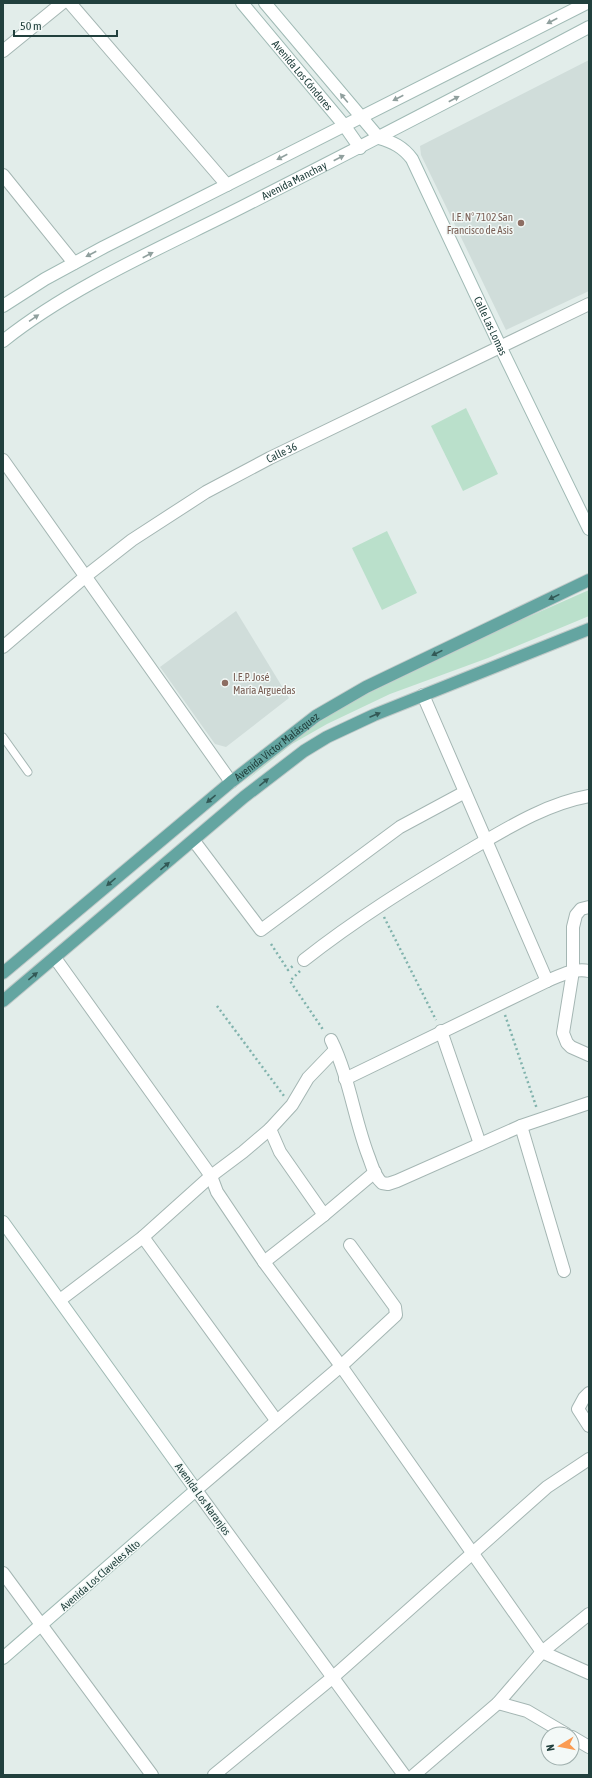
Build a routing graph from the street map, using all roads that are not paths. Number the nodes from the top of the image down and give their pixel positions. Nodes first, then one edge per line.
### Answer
1 (62, 3) edge
2 (70, 3) edge
3 (242, 3) edge
4 (265, 3) edge
5 (586, 3) edge
6 (589, 27) edge
7 (3, 51) edge
8 (360, 117) junction
9 (344, 125) junction
10 (379, 138) junction
11 (360, 148) junction
12 (3, 174) edge
13 (227, 185) junction
14 (74, 263) junction
15 (589, 304) edge
16 (3, 306) edge
17 (3, 341) edge
18 (500, 346) junction
19 (3, 460) edge
20 (589, 529) edge
21 (86, 576) junction
22 (589, 580) edge
23 (589, 629) edge
24 (3, 647) edge
25 (424, 695) junction
26 (3, 737) edge
27 (28, 772) dead end
28 (231, 782) junction
29 (465, 792) junction
30 (589, 796) edge
31 (488, 840) junction
32 (194, 841) junction
33 (589, 906) edge
34 (55, 958) junction
35 (304, 960) dead end
36 (573, 971) junction
37 (589, 971) edge
38 (3, 973) edge
39 (548, 981) junction
40 (3, 1001) edge
41 (439, 1026) junction
42 (589, 1055) edge
43 (345, 1079) junction
44 (589, 1103) edge
45 (521, 1126) junction
46 (270, 1129) junction
47 (480, 1144) junction
48 (375, 1172) junction
49 (211, 1176) junction
50 (324, 1215) junction
51 (3, 1222) edge
52 (144, 1237) junction
53 (350, 1245) dead end
54 (264, 1262) junction
55 (564, 1272) dead end
56 (60, 1300) junction
57 (341, 1366) junction
58 (589, 1393) edge
59 (276, 1420) junction
60 (589, 1426) edge
61 (589, 1459) edge
62 (196, 1490) junction
63 (473, 1555) junction
64 (3, 1573) edge
65 (589, 1614) edge
66 (41, 1626) junction
67 (542, 1652) junction
68 (3, 1658) edge
69 (589, 1672) edge
70 (332, 1678) junction
71 (498, 1703) junction
72 (552, 1726) edge
73 (580, 1742) edge
74 (589, 1747) edge
75 (152, 1775) edge
76 (214, 1775) edge
77 (404, 1775) edge
78 (414, 1775) edge

1 - 7 street
2 - 13 street
3 - 9 street, Avenida Los Cóndores
8 -> 4 street, Avenida Los Cóndores
5 -> 8 street
10 -> 6 street, Avenida Manchay
8 - 9 street
8 - 10 street, Avenida Los Cóndores
9 - 11 street, Avenida Los Cóndores
9 -> 13 street
10 - 11 street, Avenida Manchay
10 - 18 street, Calle Las Lomas
17 -> 11 street, Avenida Manchay
12 - 14 street
13 -> 14 street
14 - 16 street
15 - 18 street, Calle 36
18 - 20 street, Calle Las Lomas
18 - 21 street, Calle 36
19 - 21 street
21 - 24 street, Calle 36
21 - 28 street
22 -> 28 main road, Avenida Victor Malásquez
23 - 25 main road, Avenida Victor Malásquez
25 - 29 street
32 -> 25 main road, Avenida Victor Malásquez
26 - 27 lane
28 -> 38 main road, Avenida Victor Malásquez
29 - 31 street
29 - 32 street
30 - 31 street
31 - 35 street
31 - 39 street
34 -> 32 main road, Avenida Victor Malásquez
33 - 36 street
40 -> 34 main road, Avenida Victor Malásquez
34 - 49 street
36 - 37 street
36 - 39 street
36 - 42 street
39 - 41 street
41 - 43 street
41 - 47 street
43 - 46 street
43 - 48 street
44 - 45 street
45 - 47 street
45 - 55 street
46 - 49 street
46 - 50 street
47 - 48 street
48 - 50 street
49 - 52 street
49 - 54 street
50 - 54 street
51 - 56 street, Avenida Los Naranjos
52 - 56 street
52 - 59 street
53 - 57 street, Avenida Los Claveles Alto
54 - 57 street
56 - 62 street, Avenida Los Naranjos
57 - 59 street, Avenida Los Claveles Alto
57 - 63 street
58 - 60 street
59 - 62 street, Avenida Los Claveles Alto
61 - 63 street
62 - 66 street, Avenida Los Claveles Alto
62 - 70 street, Avenida Los Naranjos
63 - 67 street
63 - 70 street
64 - 66 street
65 - 67 street
66 - 68 street, Avenida Los Claveles Alto
66 - 75 street
67 - 69 street
67 - 71 street
70 - 76 street
70 - 77 street, Avenida Los Naranjos
71 - 72 street
71 - 78 street
73 - 74 street

